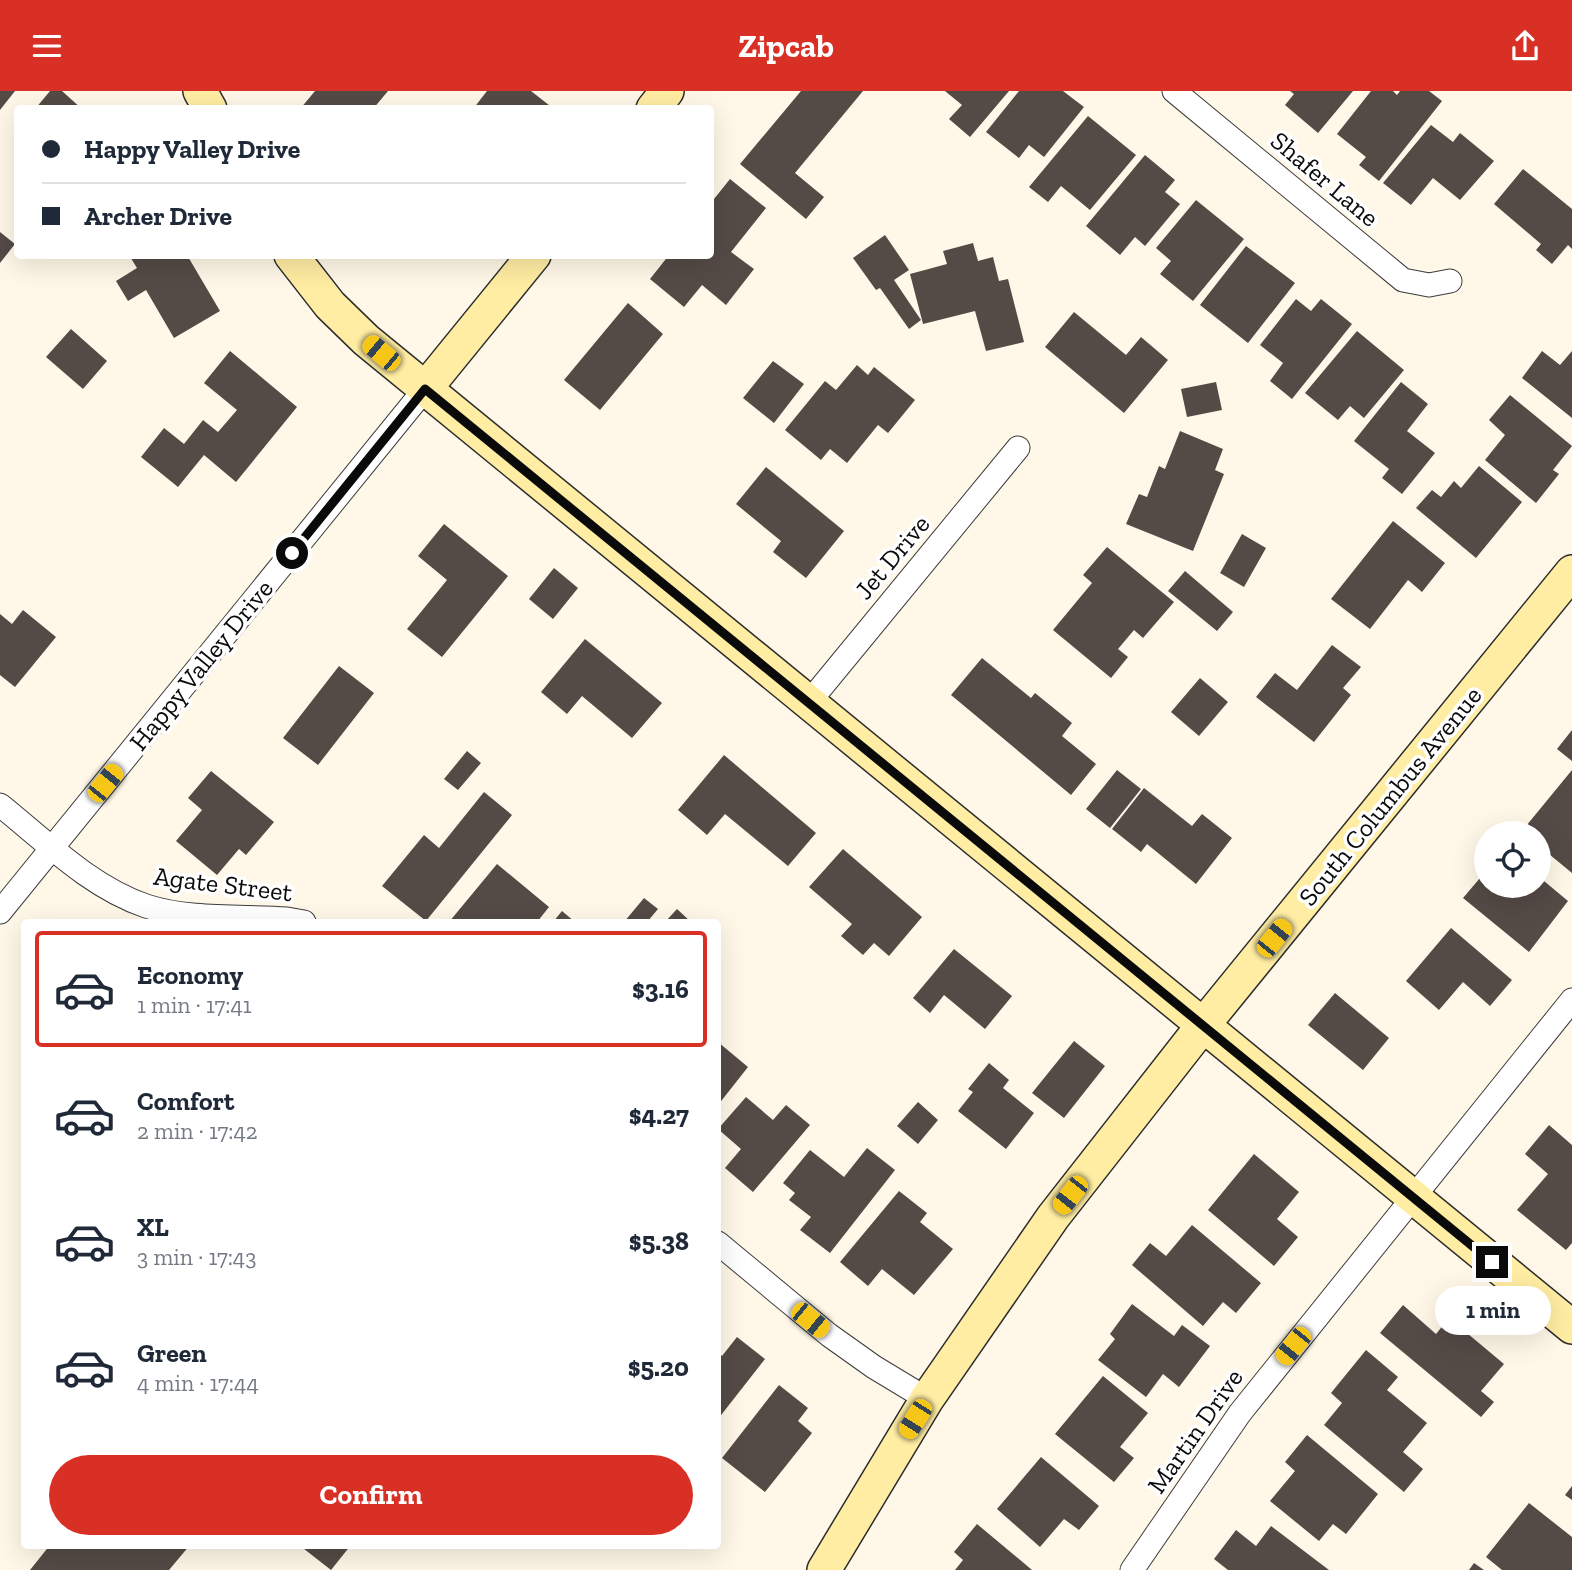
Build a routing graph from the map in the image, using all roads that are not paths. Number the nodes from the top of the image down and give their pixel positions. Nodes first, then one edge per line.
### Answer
1 (667, 91) edge
2 (1187, 95) edge
3 (656, 105) edge
4 (294, 259) edge
5 (531, 259) edge
6 (1450, 281) dead end
7 (425, 389) junction
8 (1018, 449) dead end
9 (1572, 572) edge
10 (810, 701) junction
11 (0, 805) edge
12 (53, 848) junction
13 (0, 912) edge
14 (286, 919) edge
15 (1572, 1000) edge
16 (1204, 1024) junction
17 (1412, 1196) junction
18 (721, 1245) edge
19 (1572, 1327) edge
20 (928, 1399) junction
21 (824, 1570) edge
22 (1132, 1570) edge

1 - 3 street
2 - 6 street, Shafer Lane
4 - 7 street
5 - 7 street, Happy Valley Drive
7 - 10 street
7 - 12 street, Happy Valley Drive
8 - 10 street, Jet Drive
9 - 16 street, South Columbus Avenue
10 - 16 street
11 - 12 street, Agate Street
12 - 13 street, Happy Valley Drive
12 - 14 street, Agate Street
15 - 17 street, Martin Drive
16 - 17 street
16 - 20 street, South Columbus Avenue
17 - 19 street
17 - 22 street, Martin Drive
18 - 20 street
20 - 21 street, South Columbus Avenue

